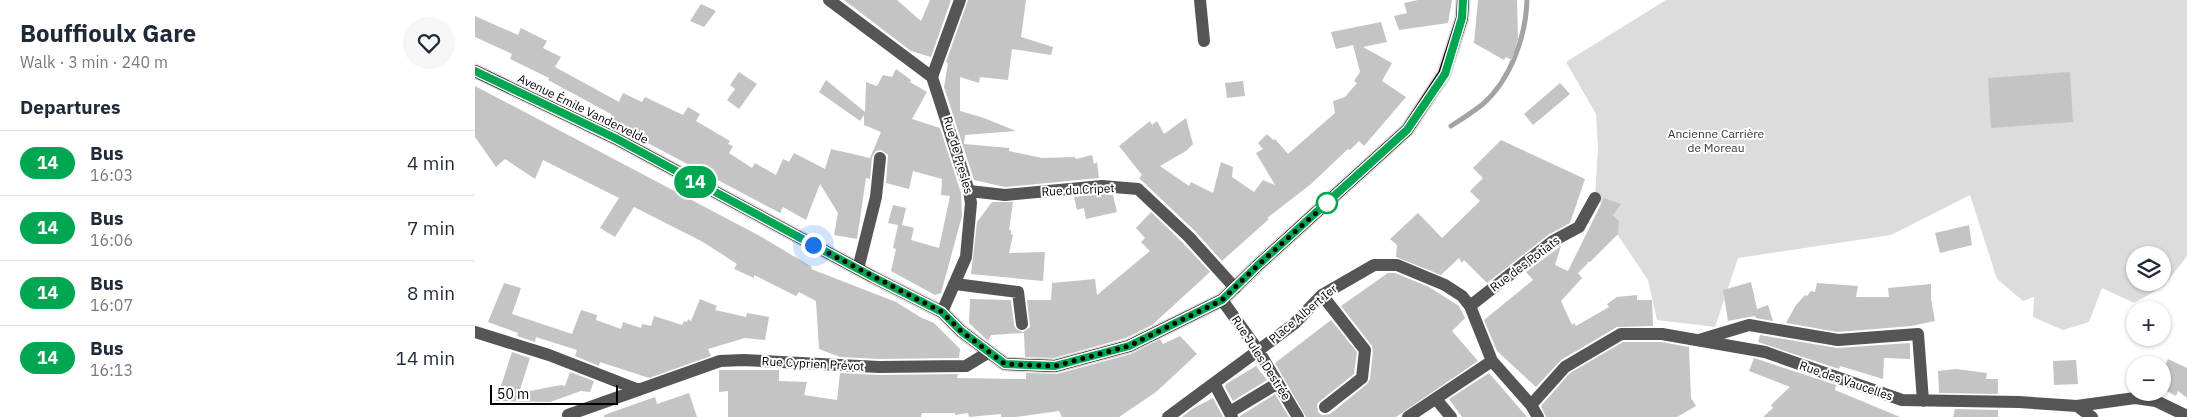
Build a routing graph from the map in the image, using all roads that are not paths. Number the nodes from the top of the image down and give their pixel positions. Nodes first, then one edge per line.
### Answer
1 (829, 0) edge
2 (960, 0) edge
3 (1200, 0) edge
4 (1463, 0) edge
5 (1204, 41) dead end
6 (475, 71) edge
7 (933, 77) junction
8 (880, 158) dead end
9 (969, 191) junction
10 (1595, 198) dead end
11 (859, 270) junction
12 (955, 284) junction
13 (1235, 288) junction
14 (1322, 295) junction
15 (1222, 300) junction
16 (1470, 306) junction
17 (942, 312) junction
18 (1022, 324) dead end
19 (475, 332) edge
20 (1697, 340) junction
21 (1258, 350) junction
22 (989, 352) junction
23 (1492, 361) junction
24 (1214, 383) junction
25 (1278, 383) junction
26 (639, 390) junction
27 (1436, 398) junction
28 (1923, 401) junction
29 (1531, 405) junction
30 (1325, 406) dead end
31 (2077, 406) junction
32 (568, 415) dead end
33 (1231, 415) edge
34 (1299, 415) edge
35 (2187, 416) edge
36 (1169, 417) edge
37 (1408, 417) edge
38 (1451, 417) edge
39 (1538, 417) edge
40 (2092, 417) edge

1 - 7 street
2 - 7 street
3 - 5 street
4 - 13 main road, Avenue Émile Vandervelde
6 - 11 main road, Avenue Émile Vandervelde
7 - 9 street, Rue de Presles
8 - 11 street
9 - 12 street, Rue de Presles
9 - 13 street, Rue du Cripet
10 - 16 street, Rue des Potiats
11 - 17 main road, Avenue Émile Vandervelde
12 - 17 street, Rue de Presles
12 - 18 street
13 - 15 main road, Avenue Émile Vandervelde
14 - 16 street, Place Albert Ier
14 - 21 street, Place Albert Ier
14 - 30 street
15 - 21 street, Rue Jules Destrée
15 - 22 main road, Avenue Émile Vandervelde
16 - 23 street
17 - 22 main road, Avenue Émile Vandervelde
19 - 26 street
20 - 28 street, Rue des Vaucelles
20 - 28 street
20 - 29 street, Rue des Vaucelles
21 - 24 street, Place Albert Ier
21 - 25 street, Rue Jules Destrée
22 - 26 street, Rue Cyprien Prévot
23 - 27 street
23 - 29 street
24 - 33 street
24 - 36 street, Place Albert Ier
25 - 33 street
25 - 34 street, Rue Jules Destrée
26 - 32 street, Rue Cyprien Prévot
27 - 37 street
27 - 38 street
28 - 31 street, Rue des Vaucelles
29 - 39 street
31 - 35 street, Rue des Vaucelles
31 - 40 street

